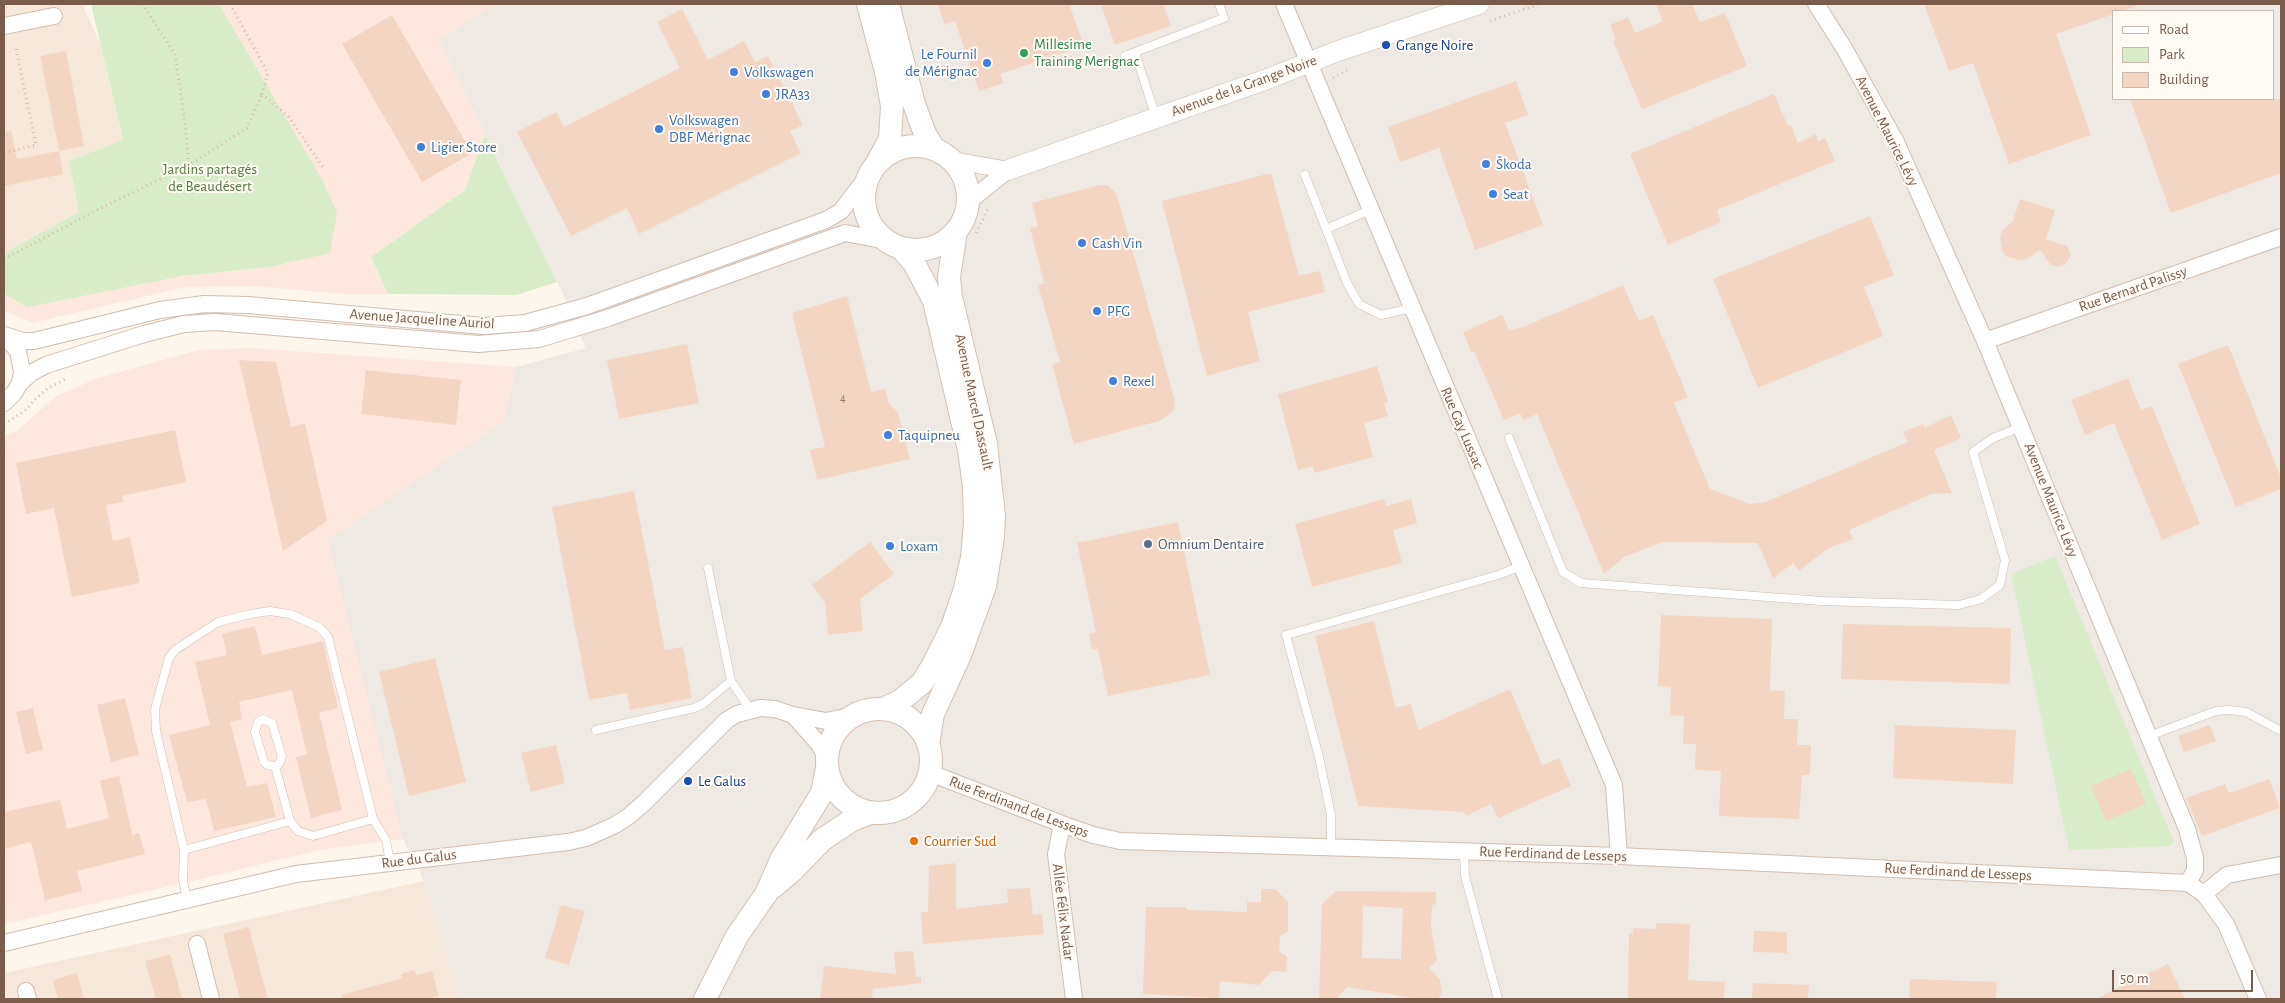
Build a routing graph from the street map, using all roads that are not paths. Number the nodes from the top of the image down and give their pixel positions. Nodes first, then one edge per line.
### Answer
1 (868, 4) edge
2 (888, 4) edge
3 (1219, 4) edge
4 (1284, 4) edge
5 (1479, 4) edge
6 (1816, 4) edge
7 (54, 16) dead end
8 (4, 26) edge
9 (1135, 53) junction
10 (1126, 56) dead end
11 (1308, 64) junction
12 (1156, 118) junction
13 (943, 155) junction
14 (873, 169) junction
15 (1002, 174) junction
16 (1305, 175) dead end
17 (968, 204) junction
18 (1370, 210) junction
19 (1326, 229) junction
20 (966, 234) junction
21 (2281, 237) edge
22 (894, 245) junction
23 (1412, 308) junction
24 (4, 335) edge
25 (1985, 341) junction
26 (20, 383) junction
27 (4, 403) edge
28 (2021, 426) junction
29 (1509, 438) dead end
30 (1521, 566) junction
31 (708, 568) dead end
32 (731, 681) junction
33 (750, 709) junction
34 (884, 709) junction
35 (855, 714) junction
36 (793, 715) junction
37 (596, 730) dead end
38 (2281, 731) edge
39 (2149, 736) junction
40 (928, 744) junction
41 (827, 763) junction
42 (275, 766) junction
43 (930, 773) junction
44 (870, 813) junction
45 (373, 819) junction
46 (290, 821) junction
47 (1062, 824) junction
48 (1331, 848) junction
49 (184, 850) junction
50 (1464, 852) junction
51 (1619, 856) junction
52 (390, 862) junction
53 (2281, 865) edge
54 (2188, 883) junction
55 (766, 894) junction
56 (2204, 894) junction
57 (187, 901) junction
58 (4, 944) edge
59 (197, 944) dead end
60 (211, 999) edge
61 (705, 999) edge
62 (1074, 999) edge
63 (1498, 999) edge
64 (2258, 999) edge

1 - 14 main road
2 - 13 main road
3 - 9 lane
4 - 11 street, Rue Gay Lussac
5 - 11 street, Avenue de la Grange Noire
6 - 25 street, Avenue Maurice Lévy
7 - 8 street
9 - 10 lane
9 - 12 lane
11 - 12 street, Avenue de la Grange Noire
11 - 18 street, Rue Gay Lussac
12 - 15 street, Avenue de la Grange Noire
13 - 14 main road
13 - 15 street, Avenue de la Grange Noire
13 - 17 main road
14 - 22 main road
14 - 24 street, Avenue Jacqueline Auriol
15 - 17 street, Avenue de la Grange Noire
16 - 19 lane
17 - 20 main road
18 - 19 lane
18 - 23 street, Rue Gay Lussac
19 - 23 lane
20 - 22 main road
20 - 40 main road, Avenue Marcel Dassault
21 - 25 street, Rue Bernard Palissy
22 - 26 street, Avenue Jacqueline Auriol
22 - 34 main road, Avenue Marcel Dassault
23 - 30 street, Rue Gay Lussac
24 - 26 street
25 - 28 street, Avenue Maurice Lévy
26 - 27 street, Avenue Jacqueline Auriol
28 - 29 lane
28 - 39 street, Avenue Maurice Lévy
30 - 48 lane
30 - 51 street, Rue Gay Lussac
31 - 32 lane
32 - 33 lane
32 - 37 lane
33 - 36 street, Rue du Galus
33 - 52 street, Rue du Galus
34 - 35 main road
34 - 40 main road
35 - 36 street, Rue du Galus
35 - 41 main road
36 - 41 street
38 - 39 lane
39 - 54 street, Avenue Maurice Lévy
40 - 43 main road
41 - 44 main road
41 - 55 main road
42 - 42 lane
42 - 46 lane
43 - 44 main road
43 - 47 street, Rue Ferdinand de Lesseps
44 - 55 main road
45 - 46 lane
45 - 49 lane
45 - 52 lane
46 - 49 lane
47 - 48 street, Rue Ferdinand de Lesseps
47 - 62 street, Allée Félix Nadar
48 - 50 street, Rue Ferdinand de Lesseps
49 - 57 lane
50 - 51 street, Rue Ferdinand de Lesseps
50 - 63 lane
51 - 54 street, Rue Ferdinand de Lesseps
52 - 57 street, Rue du Galus
53 - 56 street
54 - 56 street
55 - 61 main road
56 - 64 street
57 - 58 street, Rue du Galus
59 - 60 street

